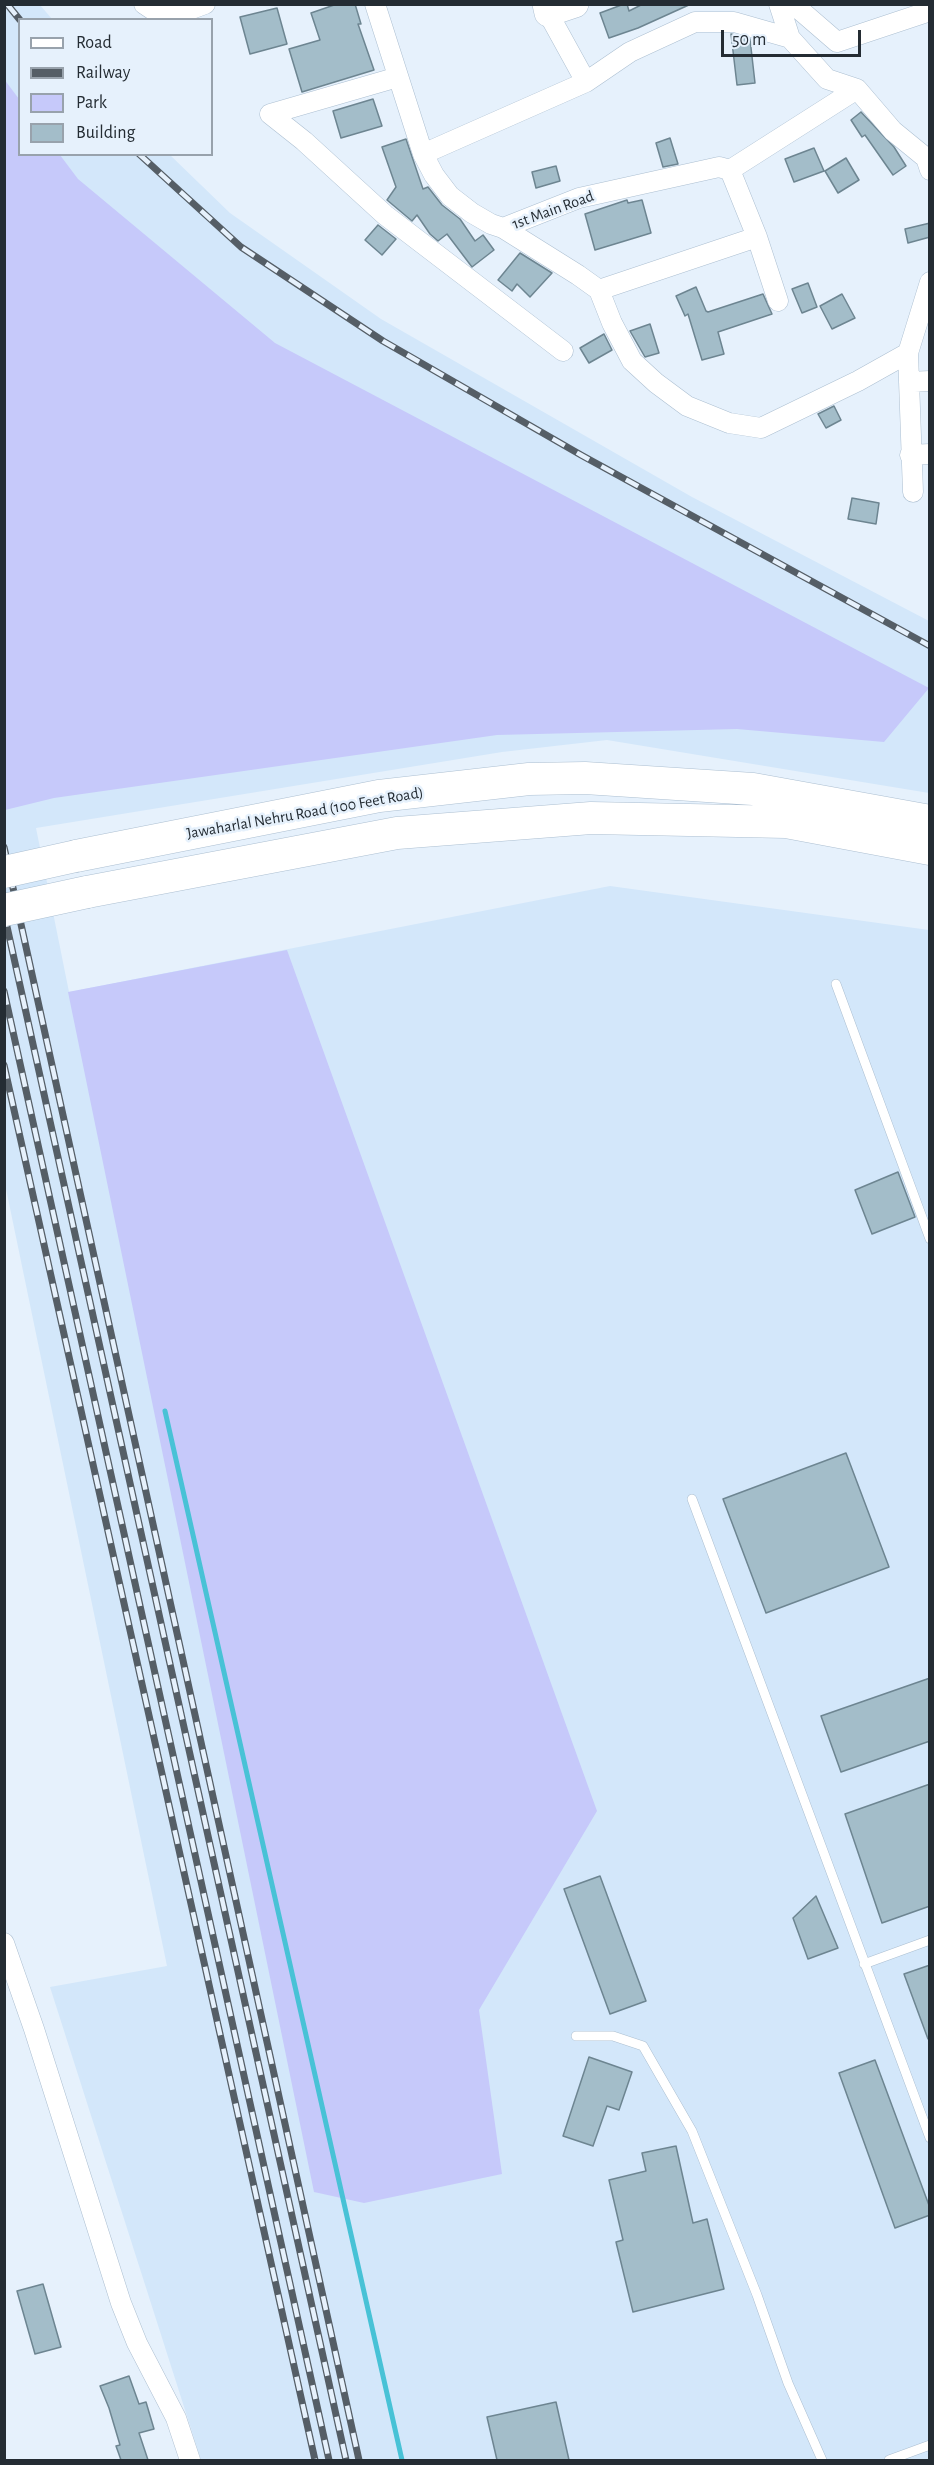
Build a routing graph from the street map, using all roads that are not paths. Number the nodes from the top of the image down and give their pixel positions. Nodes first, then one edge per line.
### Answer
1 (144, 4) edge
2 (205, 4) edge
3 (375, 4) edge
4 (575, 4) edge
5 (779, 4) edge
6 (793, 4) edge
7 (547, 9) edge
8 (930, 11) edge
9 (790, 38) junction
10 (398, 77) junction
11 (586, 82) junction
12 (857, 89) junction
13 (423, 154) junction
14 (928, 161) edge
15 (730, 170) junction
16 (503, 228) junction
17 (757, 237) junction
18 (930, 282) edge
19 (599, 290) junction
20 (778, 301) dead end
21 (563, 351) dead end
22 (908, 353) junction
23 (930, 381) edge
24 (909, 382) junction
25 (920, 455) edge
26 (913, 492) dead end
27 (930, 821) edge
28 (930, 849) edge
29 (4, 872) edge
30 (4, 910) edge
31 (836, 984) dead end
32 (930, 1239) edge
33 (692, 1499) dead end
34 (930, 1940) edge
35 (4, 1943) edge
36 (864, 1964) junction
37 (576, 2037) dead end
38 (930, 2138) edge
39 (930, 2445) edge
40 (190, 2460) edge
41 (822, 2460) edge
42 (889, 2460) edge

1 - 2 street
3 - 10 street, 1st Main Road
4 - 7 street
5 - 9 street
6 - 8 street
7 - 11 street
9 - 11 street
9 - 12 street
10 - 13 street, 1st Main Road
10 - 21 street
11 - 13 street
12 - 14 street
12 - 15 street
13 - 16 street, 1st Main Road
15 - 16 street, 1st Main Road
15 - 17 street
16 - 19 street
17 - 19 street
17 - 20 street
18 - 22 street
19 - 22 street
22 - 24 street
23 - 24 street
24 - 25 street
25 - 26 street
27 - 29 main road, Jawaharlal Nehru Road (100 Feet Road), bridge
28 - 30 main road, bridge
31 - 32 lane
33 - 36 lane
34 - 36 lane
35 - 40 street
36 - 38 lane
37 - 41 lane
39 - 42 lane

